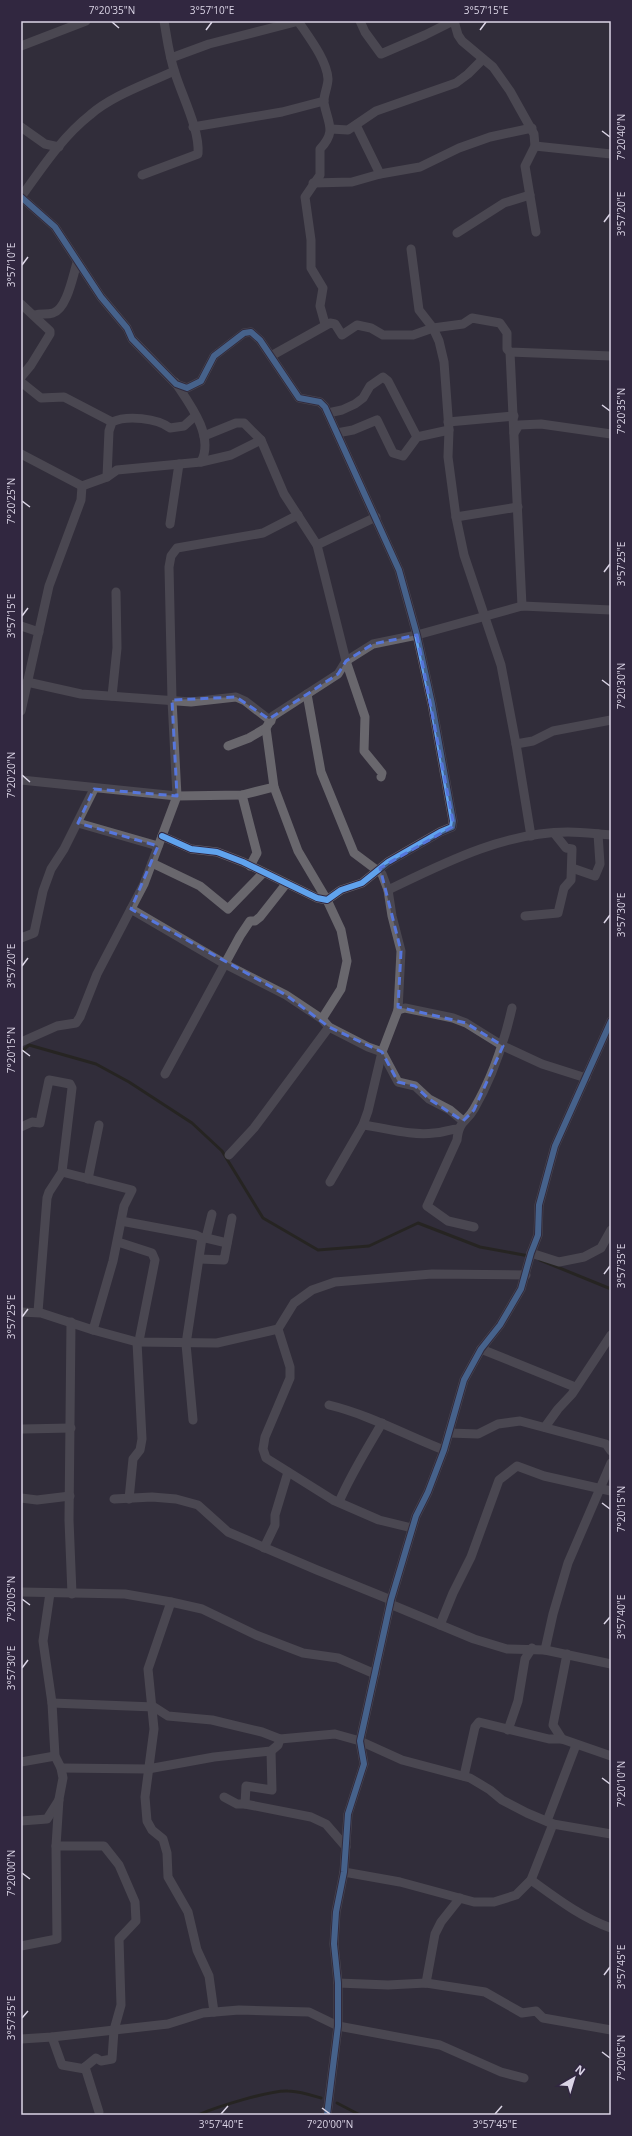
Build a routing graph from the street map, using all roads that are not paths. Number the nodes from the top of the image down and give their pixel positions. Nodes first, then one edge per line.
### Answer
1 (86, 21) edge
2 (164, 21) edge
3 (298, 21) edge
4 (360, 21) edge
5 (454, 21) edge
6 (21, 46) edge
7 (171, 58) junction
8 (483, 59) junction
9 (174, 71) junction
10 (324, 101) junction
11 (356, 125) junction
12 (21, 127) edge
13 (193, 127) junction
14 (532, 128) junction
15 (331, 129) junction
16 (535, 146) junction
17 (59, 147) junction
18 (611, 154) edge
19 (380, 174) junction
20 (142, 175) dead end
21 (313, 183) junction
22 (530, 195) junction
23 (21, 197) edge
24 (536, 232) dead end
25 (457, 233) dead end
26 (410, 249) dead end
27 (77, 263) junction
28 (21, 304) edge
29 (34, 315) junction
30 (325, 324) junction
31 (433, 328) junction
32 (510, 352) junction
33 (271, 356) junction
34 (611, 356) edge
35 (168, 371) dead end
36 (21, 377) edge
37 (21, 382) edge
38 (176, 384) junction
39 (328, 413) junction
40 (195, 416) junction
41 (510, 416) junction
42 (112, 422) junction
43 (448, 426) junction
44 (337, 433) junction
45 (514, 433) junction
46 (611, 434) edge
47 (204, 436) junction
48 (417, 437) junction
49 (261, 440) junction
50 (21, 454) edge
51 (201, 462) junction
52 (179, 464) junction
53 (107, 478) junction
54 (82, 486) junction
55 (518, 507) junction
56 (298, 515) junction
57 (376, 517) junction
58 (456, 517) junction
59 (170, 524) dead end
60 (317, 545) junction
61 (116, 592) dead end
62 (522, 606) junction
63 (611, 610) edge
64 (486, 617) junction
65 (21, 626) edge
66 (39, 632) junction
67 (417, 635) junction
68 (346, 661) junction
69 (27, 682) junction
70 (307, 694) junction
71 (112, 696) junction
72 (172, 700) junction
73 (21, 711) edge
74 (611, 720) edge
75 (268, 724) junction
76 (516, 744) junction
77 (228, 746) dead end
78 (381, 777) dead end
79 (21, 780) edge
80 (274, 787) junction
81 (94, 789) junction
82 (242, 795) junction
83 (177, 796) junction
84 (78, 823) junction
85 (554, 833) junction
86 (598, 834) junction
87 (162, 836) junction
88 (531, 836) junction
89 (611, 836) edge
90 (158, 846) junction
91 (152, 863) junction
92 (250, 866) junction
93 (572, 868) junction
94 (377, 870) junction
95 (263, 873) junction
96 (286, 884) junction
97 (388, 890) junction
98 (327, 900) junction
99 (131, 909) junction
100 (525, 916) dead end
101 (21, 938) edge
102 (225, 964) junction
103 (512, 1008) dead end
104 (398, 1010) junction
105 (322, 1019) junction
106 (611, 1021) edge
107 (329, 1027) junction
108 (608, 1036) edge
109 (21, 1042) edge
110 (502, 1046) junction
111 (382, 1052) junction
112 (165, 1074) dead end
113 (586, 1078) junction
114 (99, 1125) dead end
115 (363, 1125) junction
116 (461, 1125) junction
117 (21, 1127) edge
118 (229, 1155) dead end
119 (62, 1172) junction
120 (88, 1179) junction
121 (330, 1182) dead end
122 (212, 1214) dead end
123 (232, 1218) dead end
124 (121, 1221) junction
125 (474, 1227) dead end
126 (611, 1230) edge
127 (204, 1238) junction
128 (118, 1242) junction
129 (227, 1243) junction
130 (530, 1257) junction
131 (200, 1259) junction
132 (526, 1275) junction
133 (21, 1312) edge
134 (38, 1312) junction
135 (70, 1322) junction
136 (278, 1328) junction
137 (93, 1330) junction
138 (611, 1335) edge
139 (138, 1342) junction
140 (186, 1344) junction
141 (481, 1349) junction
142 (575, 1387) junction
143 (329, 1404) dead end
144 (193, 1420) dead end
145 (382, 1423) junction
146 (545, 1427) junction
147 (22, 1428) edge
148 (71, 1428) junction
149 (449, 1433) junction
150 (444, 1450) junction
151 (611, 1451) edge
152 (611, 1463) edge
153 (288, 1472) junction
154 (601, 1487) junction
155 (611, 1491) edge
156 (70, 1496) junction
157 (21, 1498) edge
158 (114, 1499) dead end
159 (129, 1499) junction
160 (339, 1502) junction
161 (412, 1528) junction
162 (264, 1548) junction
163 (21, 1592) edge
164 (50, 1593) junction
165 (72, 1594) junction
166 (171, 1602) junction
167 (390, 1602) junction
168 (440, 1625) junction
169 (532, 1648) junction
170 (545, 1650) junction
171 (568, 1654) junction
172 (611, 1664) edge
173 (375, 1674) junction
174 (52, 1702) junction
175 (154, 1707) junction
176 (508, 1730) junction
177 (280, 1739) junction
178 (562, 1739) junction
179 (360, 1741) junction
180 (576, 1745) junction
181 (271, 1751) junction
182 (55, 1756) junction
183 (611, 1756) edge
184 (21, 1762) edge
185 (61, 1768) junction
186 (148, 1769) junction
187 (464, 1776) junction
188 (224, 1797) dead end
189 (59, 1799) junction
190 (245, 1804) junction
191 (21, 1820) edge
192 (550, 1822) junction
193 (611, 1834) edge
194 (56, 1846) junction
195 (346, 1847) junction
196 (344, 1872) junction
197 (531, 1880) junction
198 (460, 1898) junction
199 (611, 1928) edge
200 (21, 1946) edge
201 (338, 1983) junction
202 (426, 1983) junction
203 (214, 2012) junction
204 (338, 2026) junction
205 (114, 2030) junction
206 (611, 2030) edge
207 (22, 2038) edge
208 (52, 2038) junction
209 (85, 2067) junction
210 (524, 2078) dead end
211 (99, 2112) dead end
212 (327, 2115) edge

1 - 6 street
2 - 7 street
3 - 7 street
3 - 10 street
4 - 5 street
5 - 8 street
7 - 9 street
8 - 11 street
8 - 14 street
9 - 13 street
9 - 17 street
10 - 13 street
10 - 15 street
11 - 15 street
11 - 19 street
12 - 17 street
13 - 20 street
14 - 16 street
14 - 19 street
15 - 21 street
16 - 18 street
16 - 22 street
17 - 23 street
19 - 21 street
21 - 30 street
22 - 24 street
22 - 25 street
23 - 27 street
26 - 31 street
27 - 29 street
27 - 38 street
28 - 29 street
29 - 36 street
30 - 31 street
30 - 33 street
31 - 32 street
31 - 43 street
32 - 34 street
32 - 41 street
33 - 38 street
33 - 39 street
35 - 38 street
37 - 42 street
38 - 40 street
39 - 44 street
39 - 48 street
40 - 42 street
40 - 47 street
41 - 43 street
41 - 45 street
42 - 53 street
43 - 48 street
43 - 58 street
44 - 48 street
44 - 57 street
45 - 46 street
45 - 55 street
47 - 49 street
47 - 51 street
49 - 51 street
49 - 56 street
50 - 54 street
51 - 52 street
52 - 53 street
52 - 59 street
53 - 54 street
54 - 66 street
55 - 58 street
55 - 62 street
56 - 60 street
56 - 72 street
57 - 60 street
57 - 67 street
58 - 64 street
60 - 68 street
61 - 71 street
62 - 63 street
62 - 64 street
64 - 67 street
64 - 76 street
65 - 66 street
66 - 69 street
67 - 68 street
67 - 94 street
68 - 70 street
68 - 78 street
69 - 71 street
69 - 73 street
70 - 75 street
70 - 94 street
71 - 72 street
72 - 75 street
72 - 83 street
74 - 76 street
75 - 77 street
75 - 80 street
76 - 88 street
79 - 81 street
80 - 82 street
80 - 98 street
81 - 83 street
81 - 84 street
82 - 83 street
82 - 92 street
83 - 87 street
84 - 90 street
84 - 101 street
85 - 86 street
85 - 88 street
85 - 93 street
86 - 89 street
86 - 93 street
87 - 90 street
87 - 92 street
88 - 97 street
90 - 91 street
91 - 95 street
91 - 99 street
92 - 95 street
93 - 100 street
94 - 97 street
94 - 98 street
95 - 96 street
96 - 98 street
96 - 102 street
97 - 104 street
98 - 105 street
99 - 102 street
99 - 109 street
102 - 105 street
102 - 112 street
103 - 110 street
104 - 110 street
104 - 111 street
105 - 107 street
106 - 108 street
107 - 111 street
107 - 118 street
108 - 113 street
110 - 113 street
110 - 116 street
111 - 115 street
111 - 116 street
113 - 130 street
114 - 120 street
115 - 116 street
115 - 121 street
116 - 125 street
117 - 119 street
119 - 120 street
119 - 134 street
120 - 124 street
122 - 127 street
123 - 129 street
124 - 127 street
124 - 128 street
126 - 130 street
127 - 129 street
127 - 131 street
128 - 137 street
128 - 139 street
129 - 131 street
130 - 132 street
131 - 140 street
132 - 136 street
132 - 141 street
133 - 134 street
134 - 135 street
135 - 137 street
135 - 148 street
136 - 140 street
136 - 153 street
137 - 139 street
138 - 142 street
139 - 140 street
139 - 159 street
140 - 144 street
141 - 142 street
141 - 149 street
142 - 146 street
143 - 145 street
145 - 150 street
145 - 160 street
146 - 149 street
146 - 151 street
147 - 148 street
148 - 156 street
149 - 150 street
150 - 161 street
152 - 154 street
153 - 160 street
153 - 162 street
154 - 155 street
154 - 168 street
154 - 170 street
156 - 157 street
156 - 165 street
158 - 159 street
159 - 162 street
160 - 161 street
161 - 167 street
162 - 167 street
163 - 164 street
164 - 165 street
164 - 174 street
165 - 166 street
166 - 173 street
166 - 175 street
167 - 168 street
167 - 173 street
168 - 169 street
169 - 170 street
169 - 176 street
170 - 171 street
171 - 172 street
171 - 178 street
173 - 179 street
174 - 175 street
174 - 182 street
175 - 177 street
175 - 186 street
176 - 178 street
176 - 187 street
177 - 179 street
177 - 181 street
178 - 180 street
179 - 187 street
179 - 195 street
180 - 183 street
180 - 192 street
181 - 186 street
181 - 190 street
182 - 184 street
182 - 185 street
185 - 186 street
185 - 189 street
186 - 203 street
187 - 192 street
188 - 190 street
189 - 191 street
189 - 194 street
190 - 195 street
192 - 193 street
192 - 197 street
194 - 200 street
194 - 205 street
195 - 196 street
196 - 198 street
196 - 201 street
197 - 198 street
197 - 199 street
198 - 202 street
201 - 202 street
201 - 204 street
202 - 206 street
203 - 204 street
203 - 205 street
204 - 210 street
204 - 212 street
205 - 208 street
205 - 209 street
207 - 208 street
208 - 209 street
209 - 211 street

